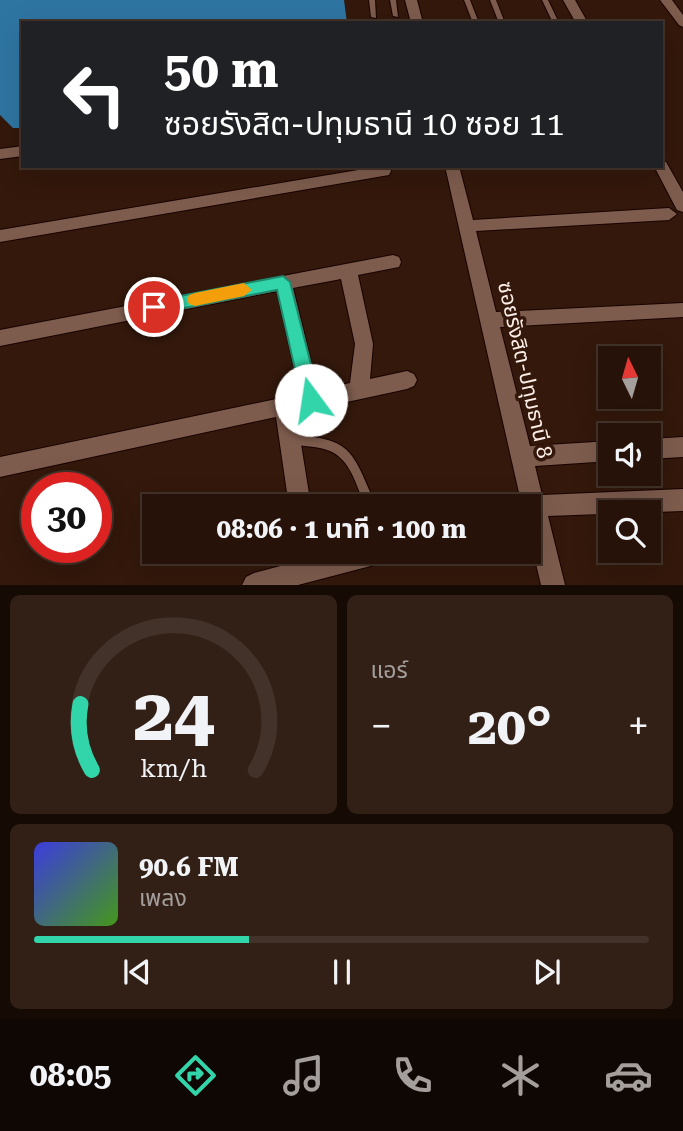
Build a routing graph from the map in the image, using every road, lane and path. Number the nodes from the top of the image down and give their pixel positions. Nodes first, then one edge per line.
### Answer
1 (372, 0) edge
2 (393, 0) edge
3 (411, 0) edge
4 (467, 0) edge
5 (493, 0) edge
6 (545, 0) edge
7 (569, 0) edge
8 (666, 0) edge
9 (396, 16) dead end
10 (374, 17) dead end
11 (416, 21) edge
12 (475, 21) edge
13 (501, 21) edge
14 (555, 21) edge
15 (581, 21) edge
16 (683, 23) edge
17 (21, 151) edge
18 (0, 154) edge
19 (452, 168) edge
20 (662, 168) edge
21 (384, 171) dead end
22 (676, 210) edge
23 (467, 226) junction
24 (0, 236) edge
25 (393, 262) dead end
26 (348, 270) junction
27 (283, 282) junction
28 (683, 310) edge
29 (490, 320) junction
30 (0, 338) edge
31 (407, 380) dead end
32 (359, 390) junction
33 (311, 400) junction
34 (285, 407) junction
35 (290, 439) junction
36 (683, 447) edge
37 (661, 448) edge
38 (598, 452) edge
39 (521, 457) junction
40 (0, 467) edge
41 (298, 494) edge
42 (366, 494) dead end
43 (530, 494) edge
44 (683, 499) edge
45 (541, 506) edge
46 (541, 538) edge
47 (301, 564) edge
48 (254, 585) edge
49 (553, 585) edge

1 - 10 lane
2 - 9 lane
3 - 11 street
4 - 12 lane
5 - 13 lane
6 - 14 lane
7 - 15 street
8 - 16 street
17 - 18 street
19 - 23 street, ซอยรังสิต-ปทุมธานี 8
20 - 22 street
21 - 24 street
22 - 23 street
23 - 29 street, ซอยรังสิต-ปทุมธานี 8
25 - 26 street
26 - 27 street
26 - 32 street
27 - 30 street
27 - 33 street
28 - 29 street
29 - 39 street, ซอยรังสิต-ปทุมธานี 8
31 - 32 street
32 - 33 street
33 - 34 street
34 - 35 street
34 - 40 street
35 - 41 street
35 - 42 lane
36 - 37 street
38 - 39 street
39 - 43 street, ซอยรังสิต-ปทุมธานี 8
44 - 45 street
46 - 49 street, ซอยรังสิต-ปทุมธานี 8
47 - 48 street

